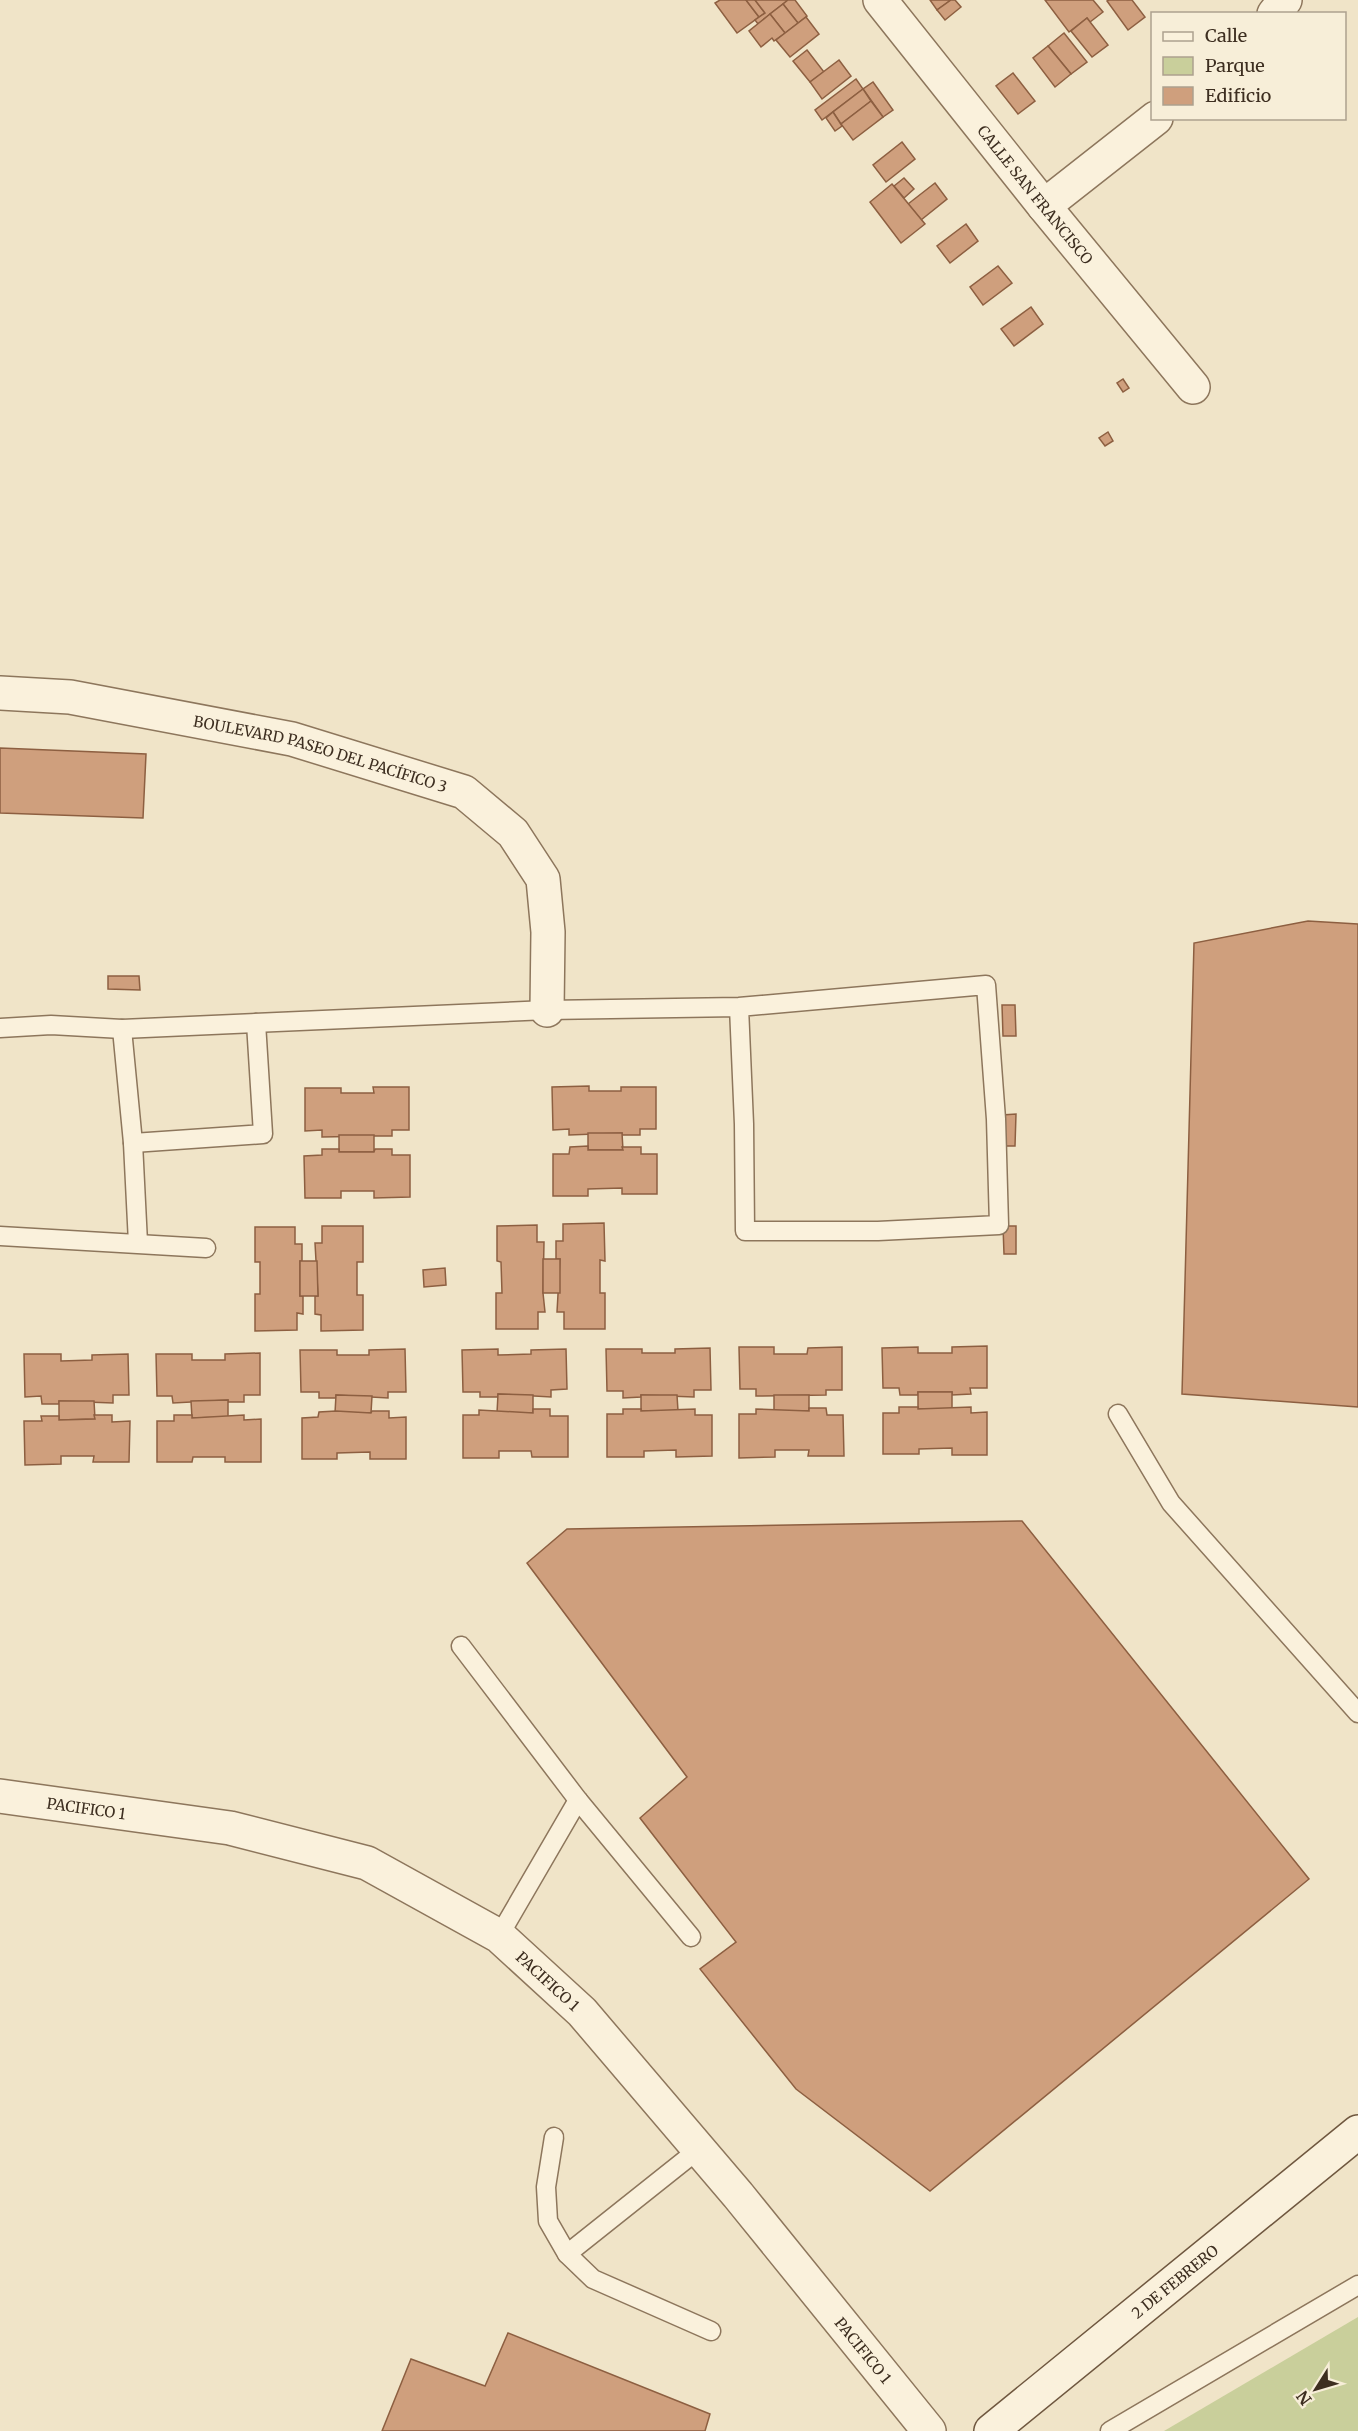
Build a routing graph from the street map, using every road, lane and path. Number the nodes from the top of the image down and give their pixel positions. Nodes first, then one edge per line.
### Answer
1 (880, 0) edge
2 (1285, 0) edge
3 (1276, 12) edge
4 (1153, 120) edge
5 (1044, 206) junction
6 (1193, 387) dead end
7 (0, 693) edge
8 (739, 1007) junction
9 (547, 1010) junction
10 (256, 1023) junction
11 (0, 1028) edge
12 (122, 1029) junction
13 (133, 1143) junction
14 (0, 1236) edge
15 (138, 1243) junction
16 (206, 1248) dead end
17 (1118, 1414) dead end
18 (461, 1646) dead end
19 (1358, 1713) edge
20 (0, 1796) edge
21 (578, 1800) junction
22 (499, 1936) junction
23 (691, 1937) dead end
24 (1358, 2132) edge
25 (554, 2137) dead end
26 (699, 2150) junction
27 (567, 2254) junction
28 (1358, 2285) edge
29 (711, 2331) dead end
30 (929, 2431) edge
31 (991, 2431) edge
32 (1110, 2431) edge

1 - 5 street, CALLE SAN FRANCISCO
2 - 3 street
4 - 5 street
5 - 6 street, CALLE SAN FRANCISCO
7 - 9 street, BOULEVARD PASEO DEL PACÍFICO 3
8 - 8 lane
8 - 9 lane
9 - 10 lane
10 - 12 lane
10 - 13 lane
11 - 12 lane
12 - 13 lane
13 - 15 lane
14 - 15 lane
15 - 16 lane
17 - 19 lane
18 - 21 lane
20 - 22 street, PACIFICO 1
21 - 22 lane
21 - 23 lane
22 - 26 street, PACIFICO 1
24 - 31 street, 2 DE FEBRERO
25 - 27 lane
26 - 27 lane
26 - 30 street, PACIFICO 1
27 - 29 lane
28 - 32 lane

